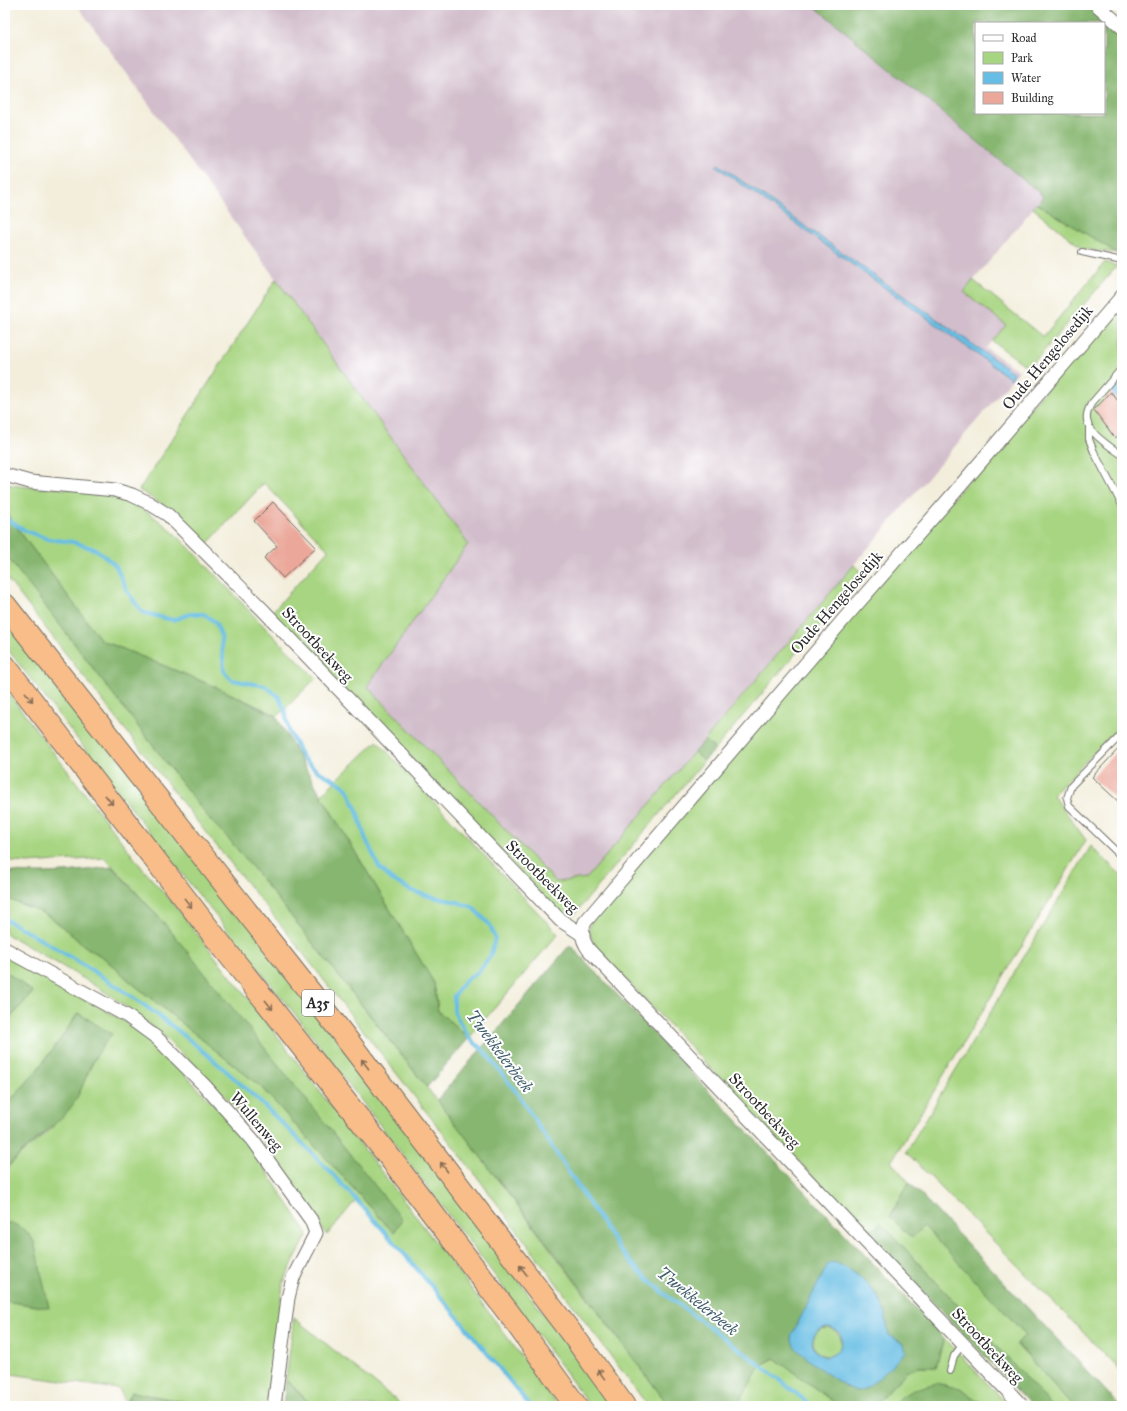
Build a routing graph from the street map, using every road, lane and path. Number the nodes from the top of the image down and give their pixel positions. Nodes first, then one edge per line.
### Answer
1 (1097, 5) edge
2 (1122, 26) edge
3 (1082, 252) dead end
4 (1122, 261) edge
5 (1122, 296) edge
6 (1122, 368) edge
7 (1089, 426) junction
8 (1122, 455) edge
9 (5, 475) edge
10 (1122, 505) edge
11 (5, 605) edge
12 (5, 666) edge
13 (1122, 734) edge
14 (1122, 857) edge
15 (583, 935) junction
16 (5, 949) edge
17 (963, 1344) junction
18 (950, 1371) dead end
19 (274, 1406) edge
20 (576, 1406) edge
21 (624, 1406) edge
22 (1022, 1406) edge

1 - 2 street
3 - 4 lane
5 - 15 street, Oude Hengelosedijk
6 - 7 lane
7 - 8 lane
7 - 10 lane
9 - 15 street, Strootbeekweg
21 -> 11 highway, A35
12 -> 20 highway, A35
13 - 14 lane
15 - 17 street, Strootbeekweg
16 - 19 street, Wullenweg
17 - 18 lane
17 - 22 street, Strootbeekweg

